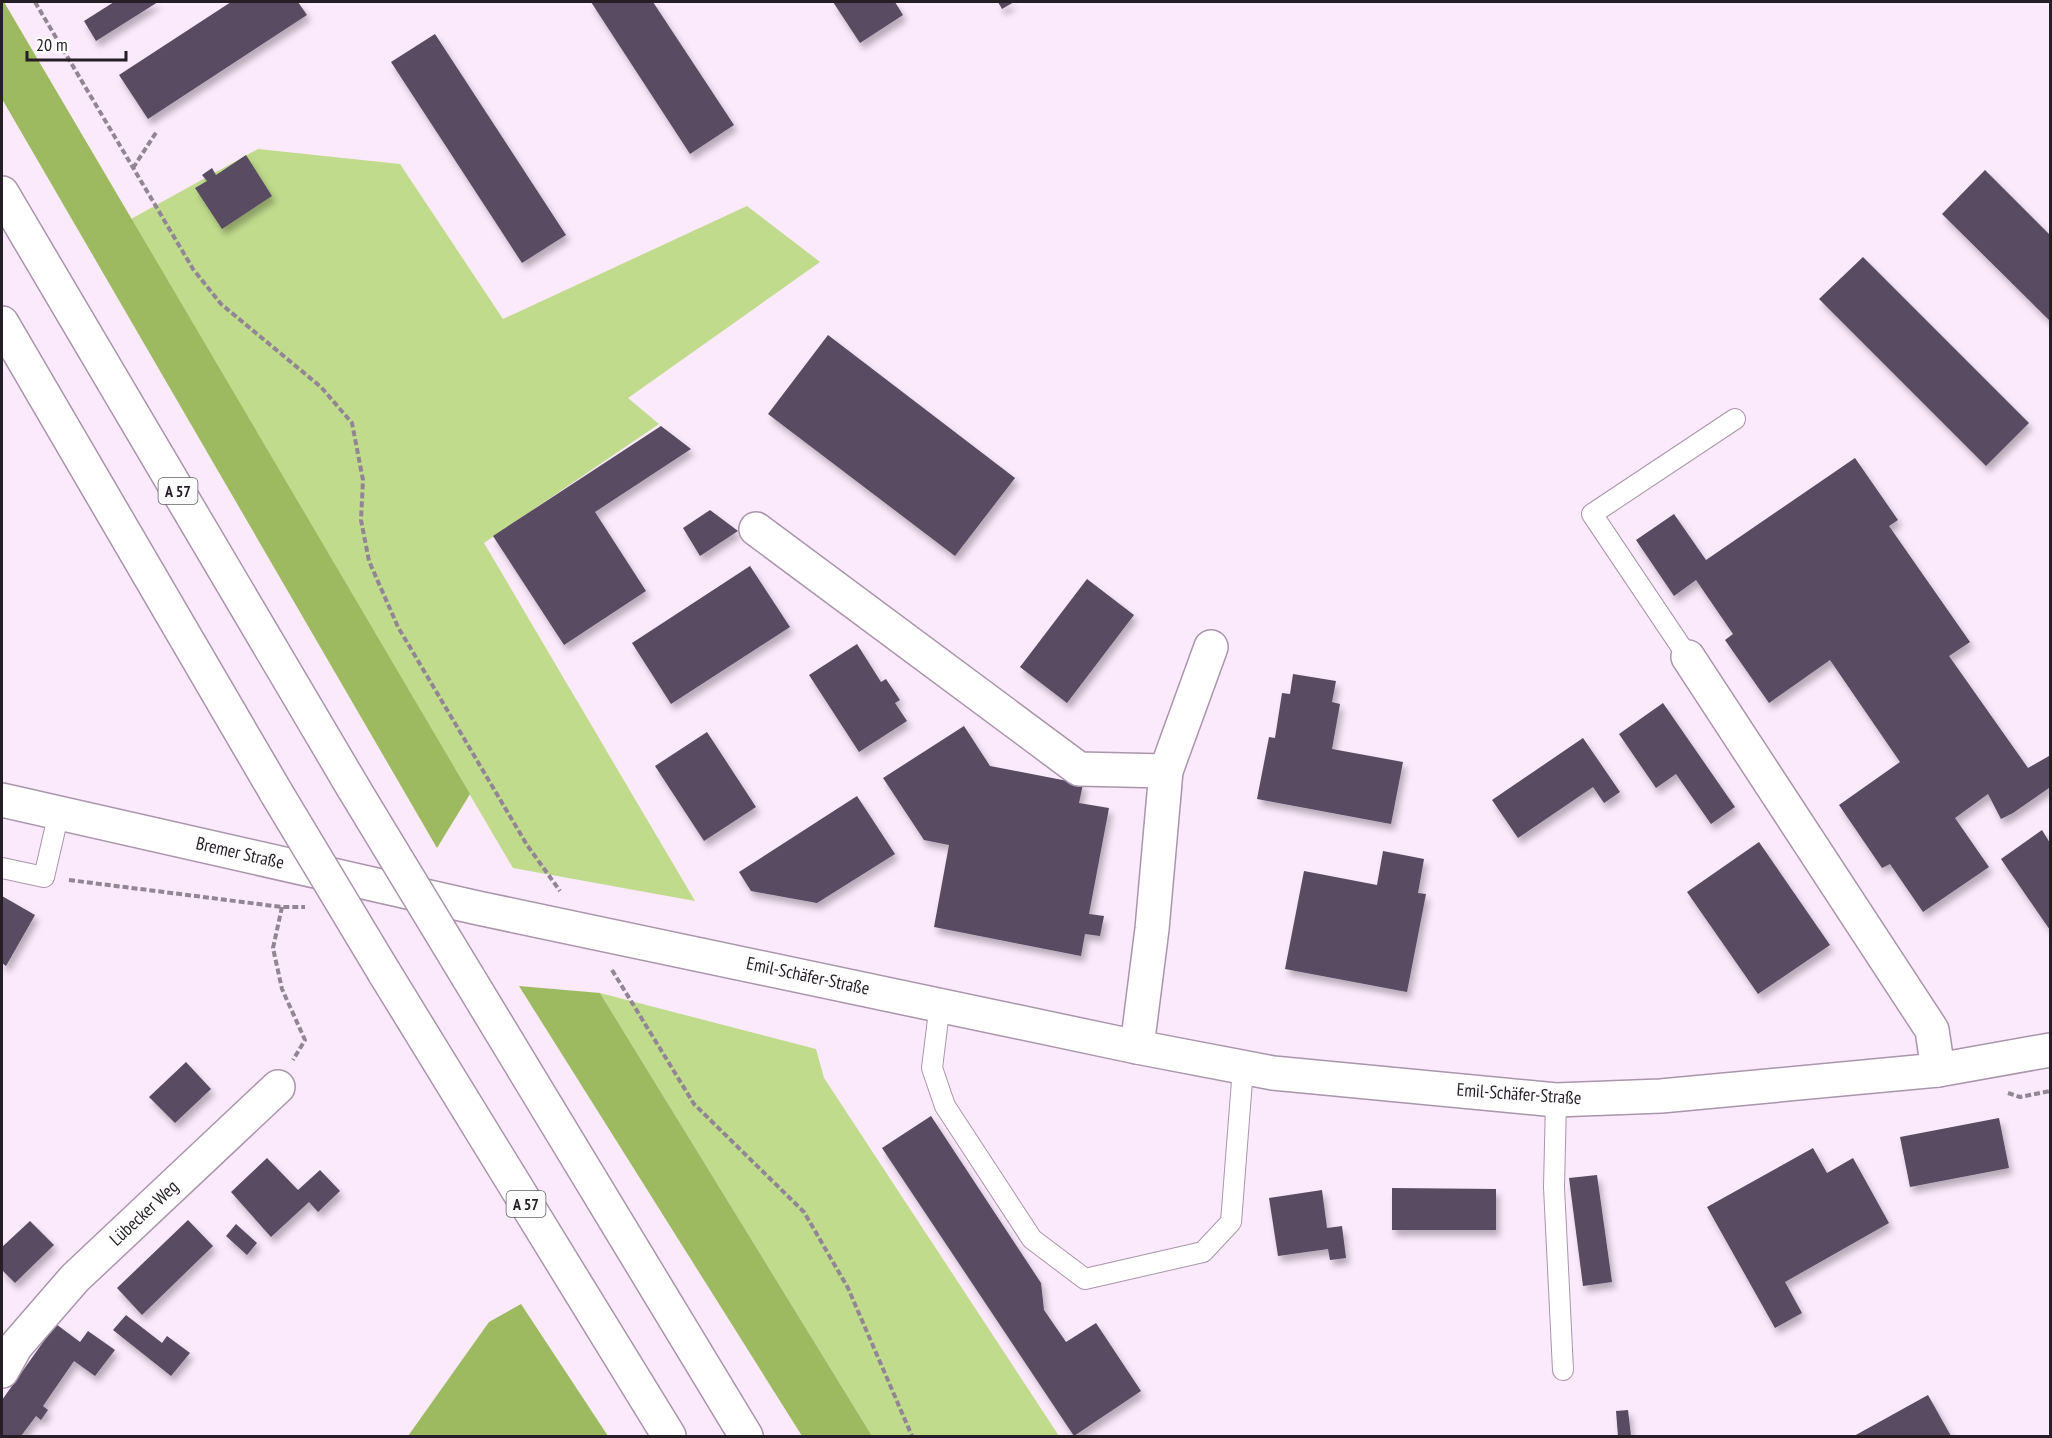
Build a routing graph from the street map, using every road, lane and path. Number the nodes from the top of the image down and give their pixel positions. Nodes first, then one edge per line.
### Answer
1 (35, 2) edge
2 (157, 131) dead end
3 (133, 168) junction
4 (2, 194) edge
5 (2, 323) edge
6 (1736, 419) dead end
7 (756, 530) dead end
8 (1211, 647) dead end
9 (1688, 657) joint
10 (1166, 771) junction
11 (2, 800) edge
12 (59, 812) junction
13 (2, 868) edge
14 (44, 877) junction
15 (282, 907) junction
16 (316, 907) dead end
17 (478, 908) joint
18 (588, 931) junction
19 (940, 1003) junction
20 (1137, 1047) junction
21 (2050, 1050) edge
22 (1243, 1068) junction
23 (1938, 1070) junction
24 (278, 1087) joint
25 (1556, 1101) junction
26 (6, 1351) edge
27 (1563, 1370) dead end
28 (669, 1437) edge
29 (746, 1437) edge
30 (912, 1437) edge

1 - 3 path
2 - 3 path
3 - 18 path
4 - 29 main road, A 57, bridge
5 - 28 main road, A 57, bridge
6 - 9 lane
7 - 10 main road
8 - 10 main road
9 - 23 main road
10 - 20 main road
11 - 12 main road, Bremer Straße
12 - 14 lane
12 - 17 main road, Bremer Straße
13 - 14 lane
14 - 15 path
15 - 16 path
15 - 24 path
17 - 18 main road, Emil-Schäfer-Straße
18 - 19 main road, Emil-Schäfer-Straße
18 - 30 path
19 - 20 main road, Emil-Schäfer-Straße
19 - 22 lane
20 - 22 main road, Emil-Schäfer-Straße
21 - 23 main road, Emil-Schäfer-Straße
22 - 25 main road, Emil-Schäfer-Straße
23 - 25 main road, Emil-Schäfer-Straße
24 - 26 main road, Lübecker Weg
25 - 27 lane

